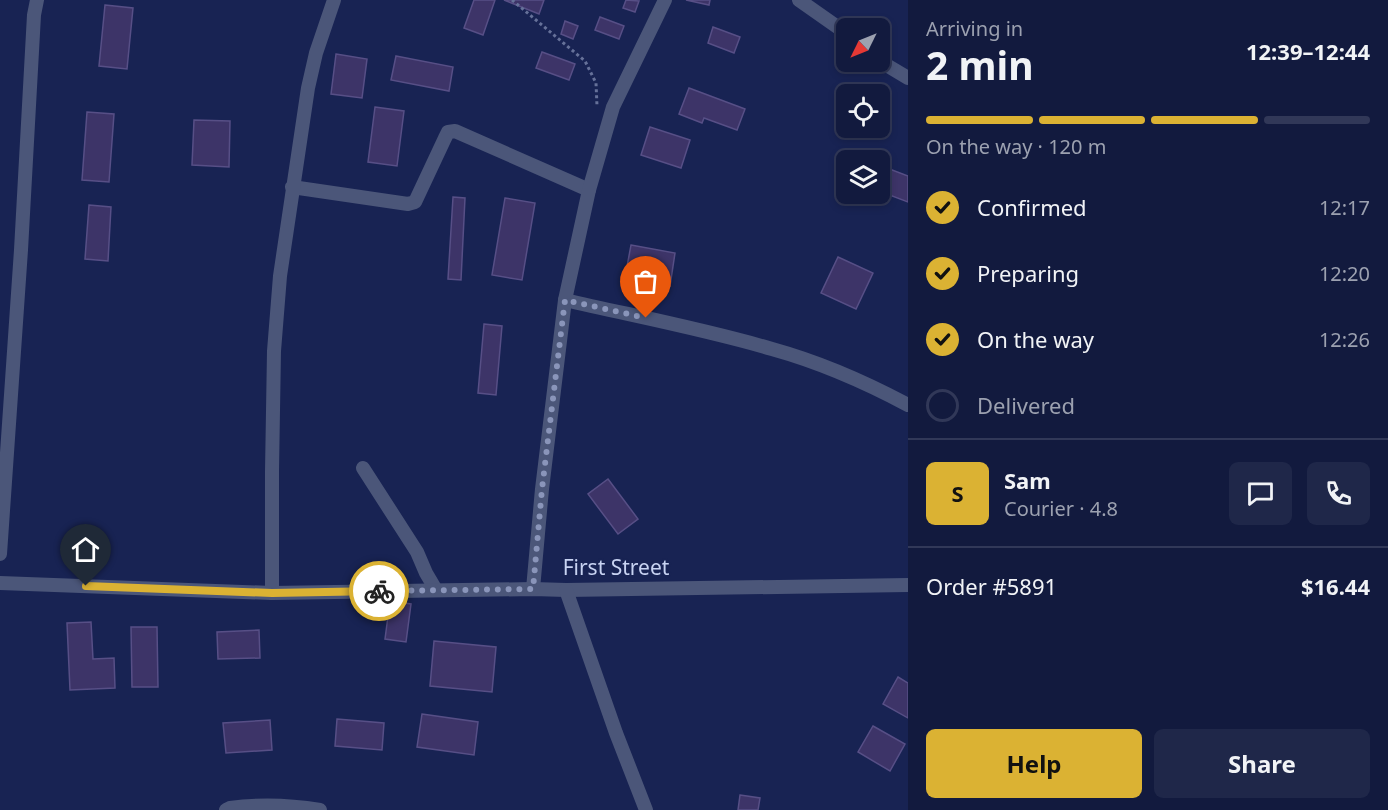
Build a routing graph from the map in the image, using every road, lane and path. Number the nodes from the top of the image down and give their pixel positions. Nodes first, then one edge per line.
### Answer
1 (37, 0) edge
2 (334, 0) edge
3 (512, 0) edge
4 (665, 0) edge
5 (799, 0) edge
6 (836, 26) edge
7 (890, 67) edge
8 (908, 78) edge
9 (597, 108) dead end
10 (292, 187) junction
11 (589, 190) junction
12 (565, 300) junction
13 (908, 405) edge
14 (363, 468) dead end
15 (0, 554) edge
16 (0, 583) edge
17 (908, 585) edge
18 (533, 589) junction
19 (436, 590) junction
20 (566, 590) junction
21 (272, 593) junction
22 (226, 810) edge
23 (320, 810) edge
24 (646, 810) edge

1 - 15 street
2 - 10 street
3 - 9 path
4 - 11 street
5 - 6 street
7 - 8 street
10 - 11 street
10 - 21 street
11 - 12 street
12 - 13 street
12 - 18 street
14 - 19 street
16 - 21 street, First Street
17 - 20 street, First Street
18 - 19 street, First Street
18 - 20 street, First Street
19 - 21 street, First Street
20 - 24 street
22 - 23 street

